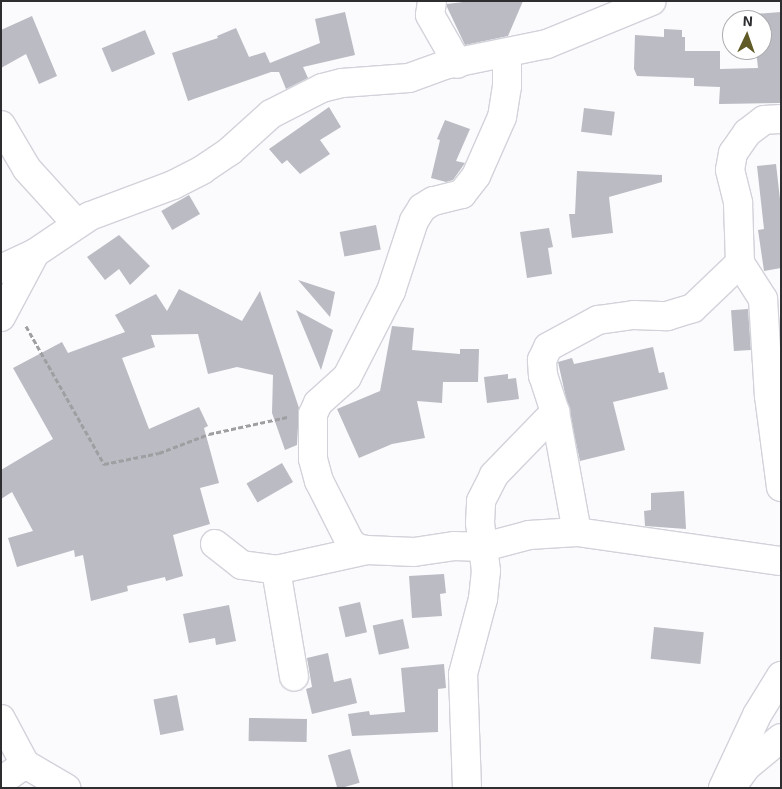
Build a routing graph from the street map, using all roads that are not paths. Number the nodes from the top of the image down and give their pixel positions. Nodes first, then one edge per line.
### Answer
1 (432, 1) edge
2 (652, 1) edge
3 (507, 53) junction
4 (458, 64) junction
5 (781, 119) edge
6 (1, 125) edge
7 (77, 224) junction
8 (35, 253) junction
9 (740, 263) junction
10 (1, 269) edge
11 (6, 308) edge
12 (556, 412) junction
13 (781, 487) edge
14 (577, 532) junction
15 (214, 544) dead end
16 (484, 547) junction
17 (367, 550) junction
18 (781, 561) edge
19 (276, 570) junction
20 (294, 676) dead end
21 (781, 676) edge
22 (1, 719) edge
23 (781, 738) edge
24 (25, 764) junction
25 (1, 781) edge
26 (66, 788) edge
27 (467, 788) edge
28 (723, 788) edge
29 (730, 788) edge

1 - 4 street
2 - 3 street
3 - 4 street
3 - 17 street
4 - 7 street
5 - 9 street
6 - 7 street
7 - 8 street
8 - 10 street
8 - 11 street
9 - 12 street
9 - 13 street
12 - 14 street
12 - 16 street
14 - 16 street
14 - 18 street
15 - 19 street
16 - 17 street
16 - 27 street
17 - 19 street
19 - 20 street
21 - 28 street
22 - 24 street
23 - 29 street
24 - 25 street
24 - 26 street

